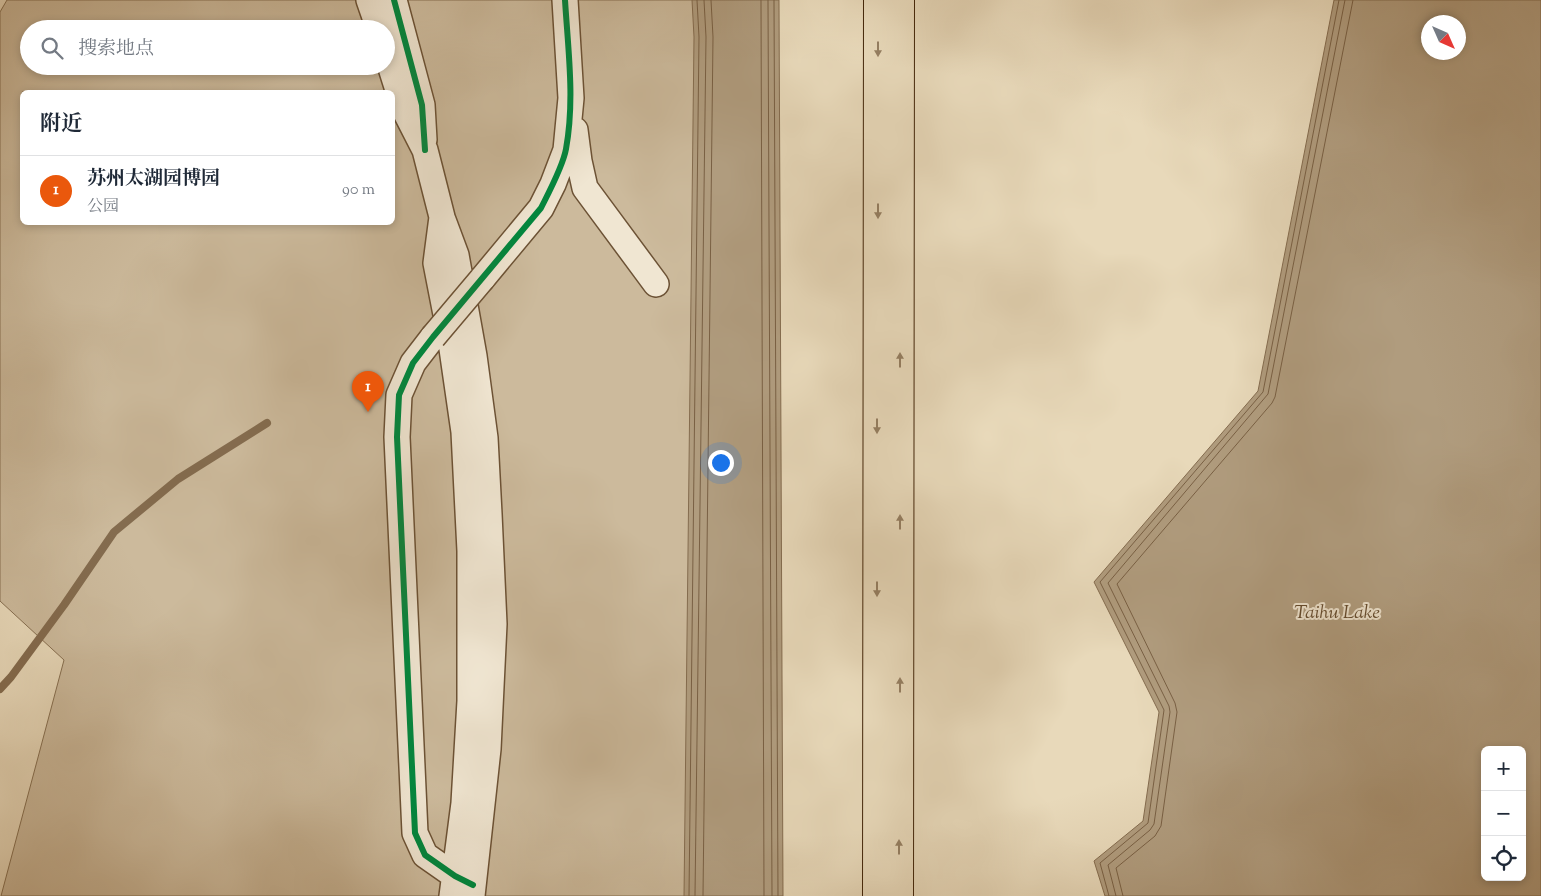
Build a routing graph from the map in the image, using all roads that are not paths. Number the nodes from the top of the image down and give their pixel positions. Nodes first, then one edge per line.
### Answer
1 (369, 0) edge
2 (394, 0) edge
3 (565, 0) edge
4 (878, 0) edge
5 (900, 0) edge
6 (376, 20) edge
7 (393, 75) edge
8 (571, 98) junction
9 (425, 150) junction
10 (585, 188) junction
11 (548, 194) junction
12 (656, 284) dead end
13 (463, 888) edge
14 (877, 896) edge
15 (899, 896) edge

1 - 6 street
2 - 9 street
3 - 8 street
4 -> 14 main road
15 -> 5 main road
7 - 9 street
8 - 10 street
8 - 11 street
9 - 13 street
10 - 11 street
10 - 12 street
11 - 13 street, bridge

